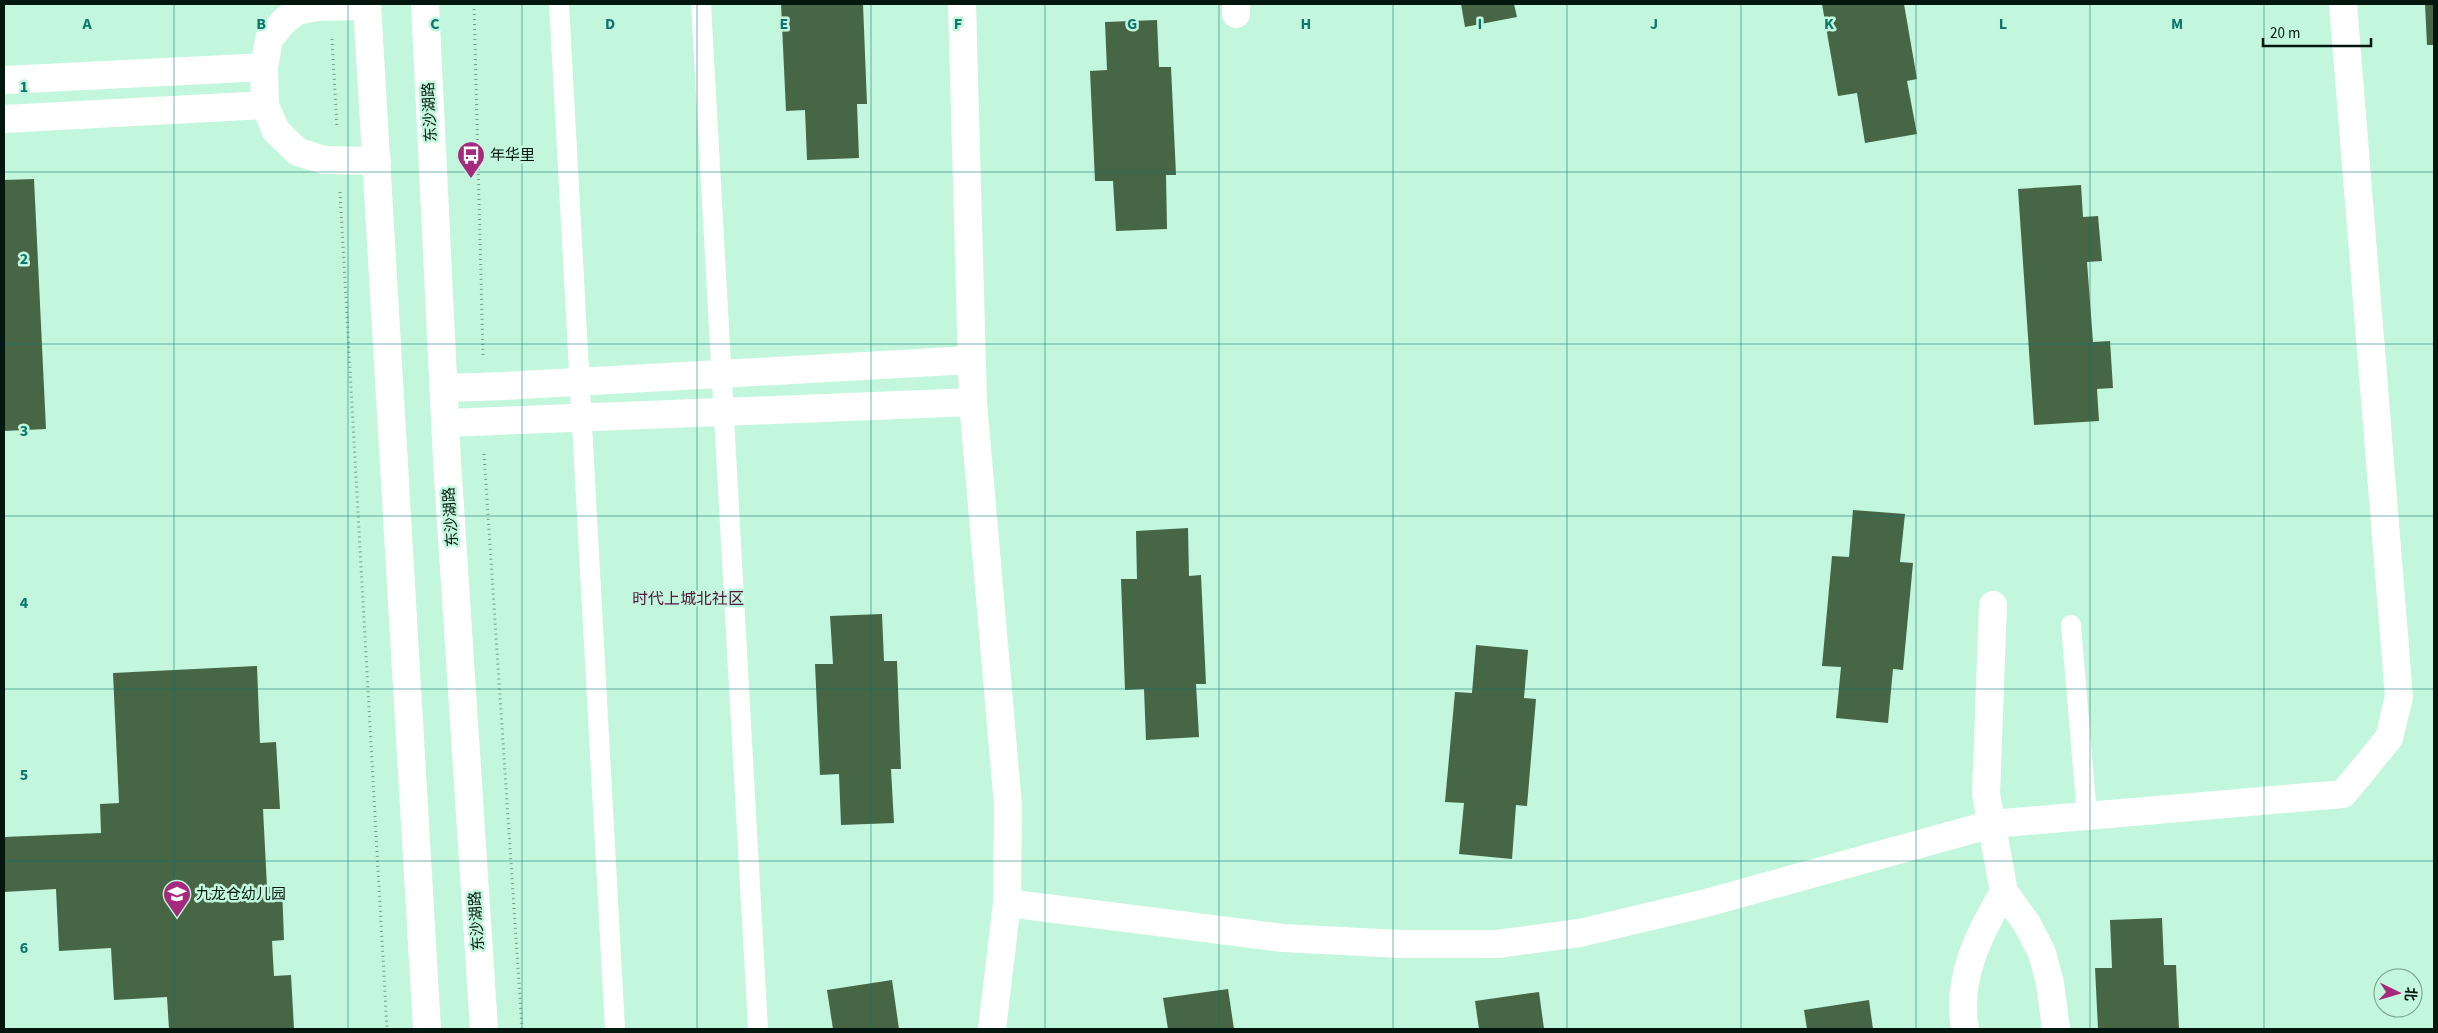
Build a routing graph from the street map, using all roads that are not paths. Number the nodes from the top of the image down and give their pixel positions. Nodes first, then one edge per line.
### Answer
1 (424, 4) edge
2 (559, 4) edge
3 (701, 4) edge
4 (962, 4) edge
5 (2343, 4) edge
6 (367, 5) edge
7 (264, 68) junction
8 (4, 80) edge
9 (265, 105) junction
10 (4, 119) edge
11 (377, 161) junction
12 (971, 360) junction
13 (722, 374) junction
14 (578, 382) junction
15 (444, 388) junction
16 (972, 402) junction
17 (723, 411) junction
18 (580, 418) junction
19 (446, 423) junction
20 (1993, 605) dead end
21 (2071, 625) dead end
22 (2087, 816) junction
23 (1992, 824) junction
24 (2004, 892) junction
25 (1007, 903) junction
26 (426, 1029) edge
27 (484, 1029) edge
28 (616, 1029) edge
29 (758, 1029) edge
30 (992, 1029) edge
31 (1965, 1029) edge
32 (2056, 1029) edge

1 - 15 street, 东沙湖路
2 - 14 lane
3 - 13 lane
4 - 12 street
5 - 22 street
6 - 7 street
6 - 11 street
7 - 8 street
7 - 9 street
9 - 10 street
9 - 11 street
11 - 26 street
12 - 13 street
12 - 16 street
13 - 14 street
13 - 17 lane
14 - 15 street
14 - 18 lane
15 - 19 street, 东沙湖路
16 - 17 street
16 - 25 street
17 - 18 street
17 - 29 lane
18 - 19 street
18 - 28 lane
19 - 27 street, 东沙湖路
20 - 23 street
21 - 22 lane
22 - 23 street
23 - 24 street
23 - 25 street
24 - 31 street
24 - 32 street
25 - 30 street

